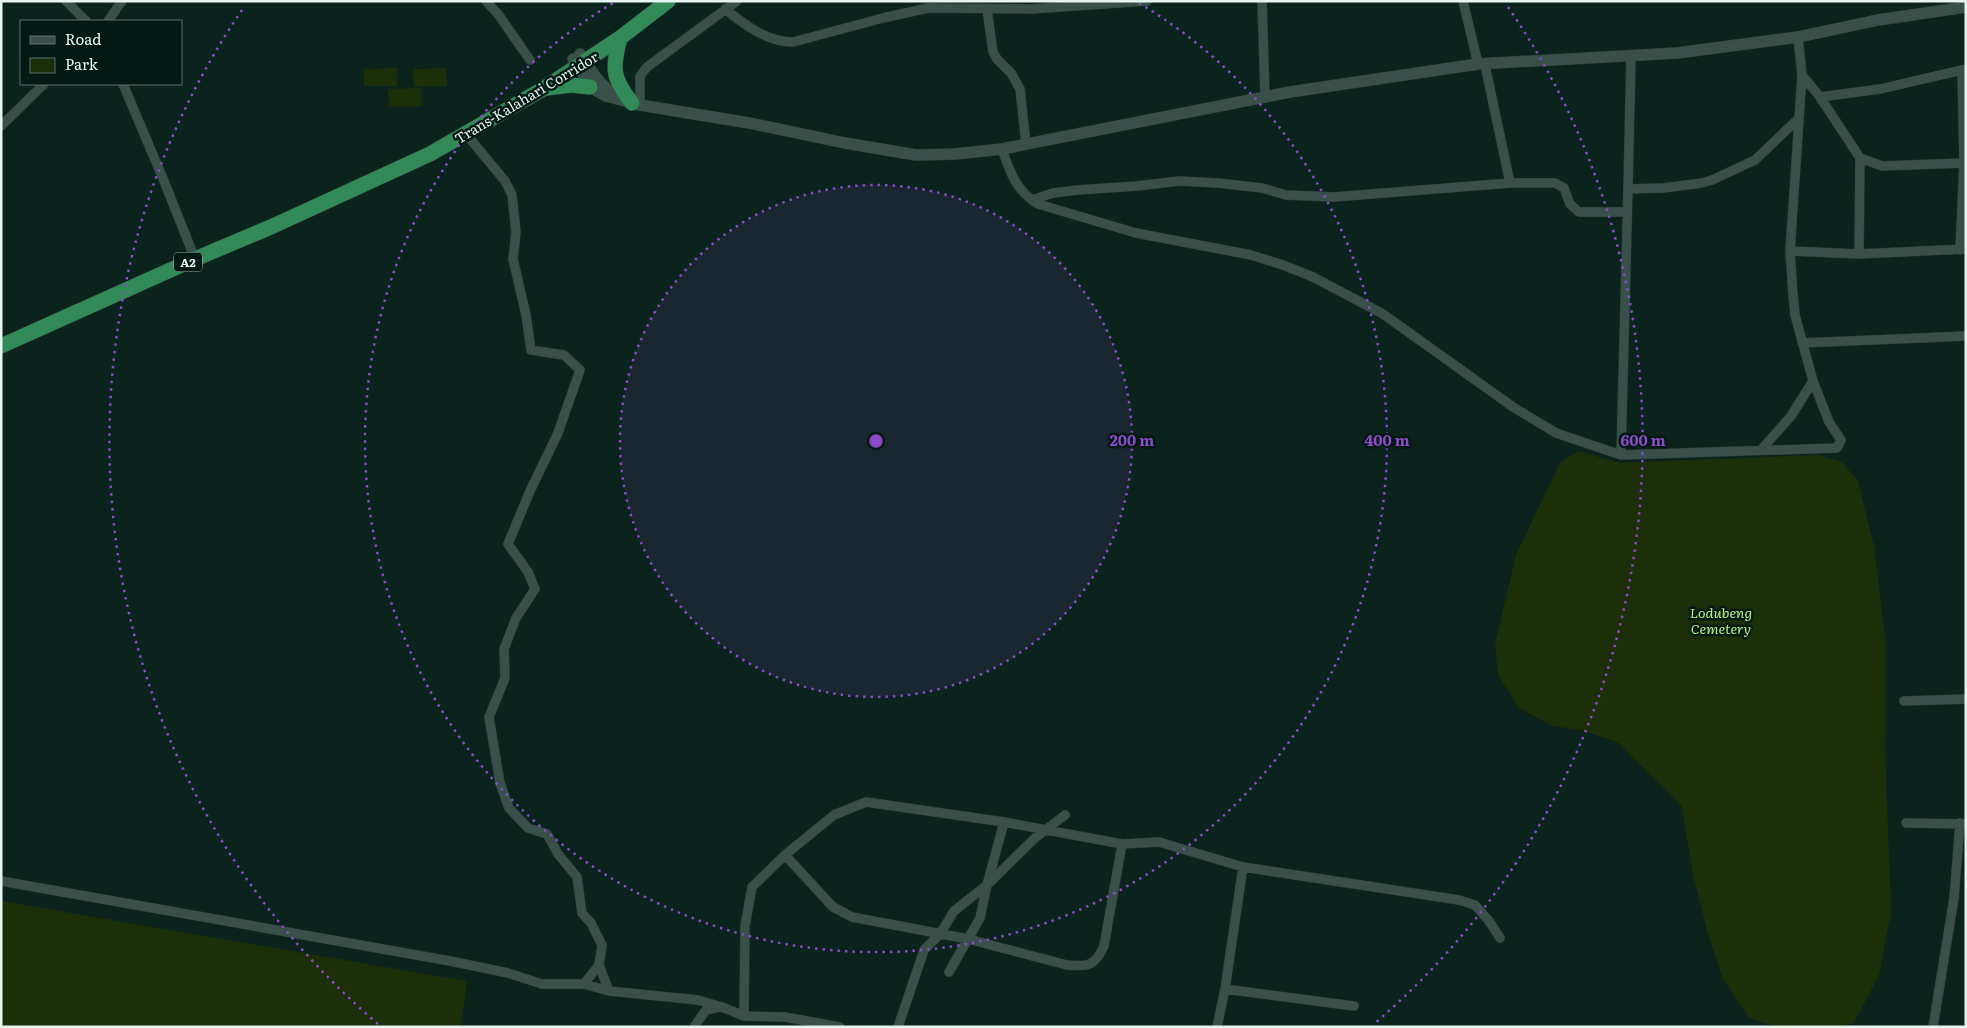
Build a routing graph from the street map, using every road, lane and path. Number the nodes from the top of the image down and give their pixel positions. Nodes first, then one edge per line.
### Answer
1 (66, 1) edge
2 (122, 1) edge
3 (486, 1) edge
4 (657, 1) edge
5 (668, 1) edge
6 (737, 1) edge
7 (1147, 1) edge
8 (1262, 1) edge
9 (1463, 1) edge
10 (1966, 7) edge
11 (986, 9) junction
12 (725, 10) junction
13 (85, 20) edge
14 (109, 20) edge
15 (1798, 37) junction
16 (620, 38) junction
17 (1631, 56) junction
18 (530, 60) dead end
19 (579, 60) junction
20 (1482, 65) junction
21 (1964, 70) edge
22 (1802, 75) junction
23 (43, 85) edge
24 (123, 85) edge
25 (590, 86) junction
26 (543, 89) junction
27 (1265, 96) junction
28 (1820, 97) junction
29 (631, 103) junction
30 (1798, 118) junction
31 (1, 126) edge
32 (466, 134) junction
33 (1026, 144) junction
34 (1002, 149) junction
35 (1860, 158) junction
36 (1964, 163) junction
37 (376, 179) junction
38 (1510, 183) junction
39 (1628, 189) junction
40 (1032, 200) junction
41 (1627, 212) junction
42 (1963, 249) edge
43 (1790, 251) junction
44 (1858, 254) junction
45 (195, 259) junction
46 (1966, 336) edge
47 (1802, 343) junction
48 (1, 346) edge
49 (1813, 381) junction
50 (1762, 449) junction
51 (1621, 455) junction
52 (1966, 699) edge
53 (1904, 701) dead end
54 (1065, 816) dead end
55 (1004, 822) junction
56 (1906, 823) dead end
57 (1963, 824) edge
58 (1046, 830) junction
59 (1122, 844) junction
60 (785, 855) junction
61 (1243, 867) junction
62 (1, 880) edge
63 (987, 885) junction
64 (940, 934) junction
65 (1500, 938) dead end
66 (968, 939) junction
67 (599, 965) junction
68 (949, 972) dead end
69 (584, 984) junction
70 (1225, 989) junction
71 (609, 991) junction
72 (698, 1000) junction
73 (1354, 1006) dead end
74 (722, 1007) junction
75 (706, 1010) junction
76 (744, 1016) junction
77 (694, 1027) edge
78 (840, 1027) edge
79 (898, 1027) edge
80 (1216, 1027) edge
81 (1933, 1027) edge

1 - 13 street
2 - 14 street
3 - 18 street
4 - 19 highway, Trans-Kalahari Corridor / A2
5 - 16 highway, Trans-Kalahari Corridor / A2
6 - 12 street
7 - 11 street
8 - 27 street
9 - 20 street
10 - 15 street
11 - 12 street
11 - 33 street
12 - 29 street
15 - 17 street
15 - 22 street
16 - 19 highway, Trans-Kalahari Corridor / A2
16 - 29 highway
17 - 20 street
17 - 39 street
19 - 25 street
19 - 26 highway, Trans-Kalahari Corridor / A2
19 - 29 street
19 - 37 highway, Trans-Kalahari Corridor / A2
20 - 27 street
20 - 38 street
21 - 28 street
21 - 36 street
22 - 28 street
22 - 30 street
23 - 31 street
24 - 45 street
25 - 26 highway
25 - 29 street
26 - 32 highway, Trans-Kalahari Corridor / A2
27 - 33 street
28 - 35 street
29 - 34 street
30 - 39 street
30 - 43 street
32 - 37 highway, Trans-Kalahari Corridor / A2
32 - 67 street
33 - 34 street
34 - 40 street
35 - 36 street
35 - 44 street
36 - 42 street
37 - 45 highway, Trans-Kalahari Corridor / A2
38 - 40 street
38 - 41 street
39 - 41 street
40 - 51 street
41 - 51 street
42 - 44 street
43 - 44 street
43 - 47 street
45 - 48 highway, Trans-Kalahari Corridor / A2
46 - 47 street
47 - 49 street
49 - 50 street
49 - 50 street
50 - 51 street
52 - 53 street
54 - 58 street
55 - 58 street
55 - 60 street
55 - 63 street
56 - 57 street
57 - 81 street
58 - 59 street
58 - 63 street
59 - 61 street
59 - 66 street
60 - 64 street
60 - 76 street
61 - 65 street
61 - 70 street
62 - 69 street
63 - 64 street
63 - 66 street
64 - 66 street
64 - 79 street
66 - 68 street
67 - 69 street
67 - 71 street
69 - 71 street
70 - 73 street
70 - 80 street
71 - 72 street
72 - 74 street
72 - 75 street
74 - 75 street
74 - 76 street
75 - 77 street
76 - 78 street

